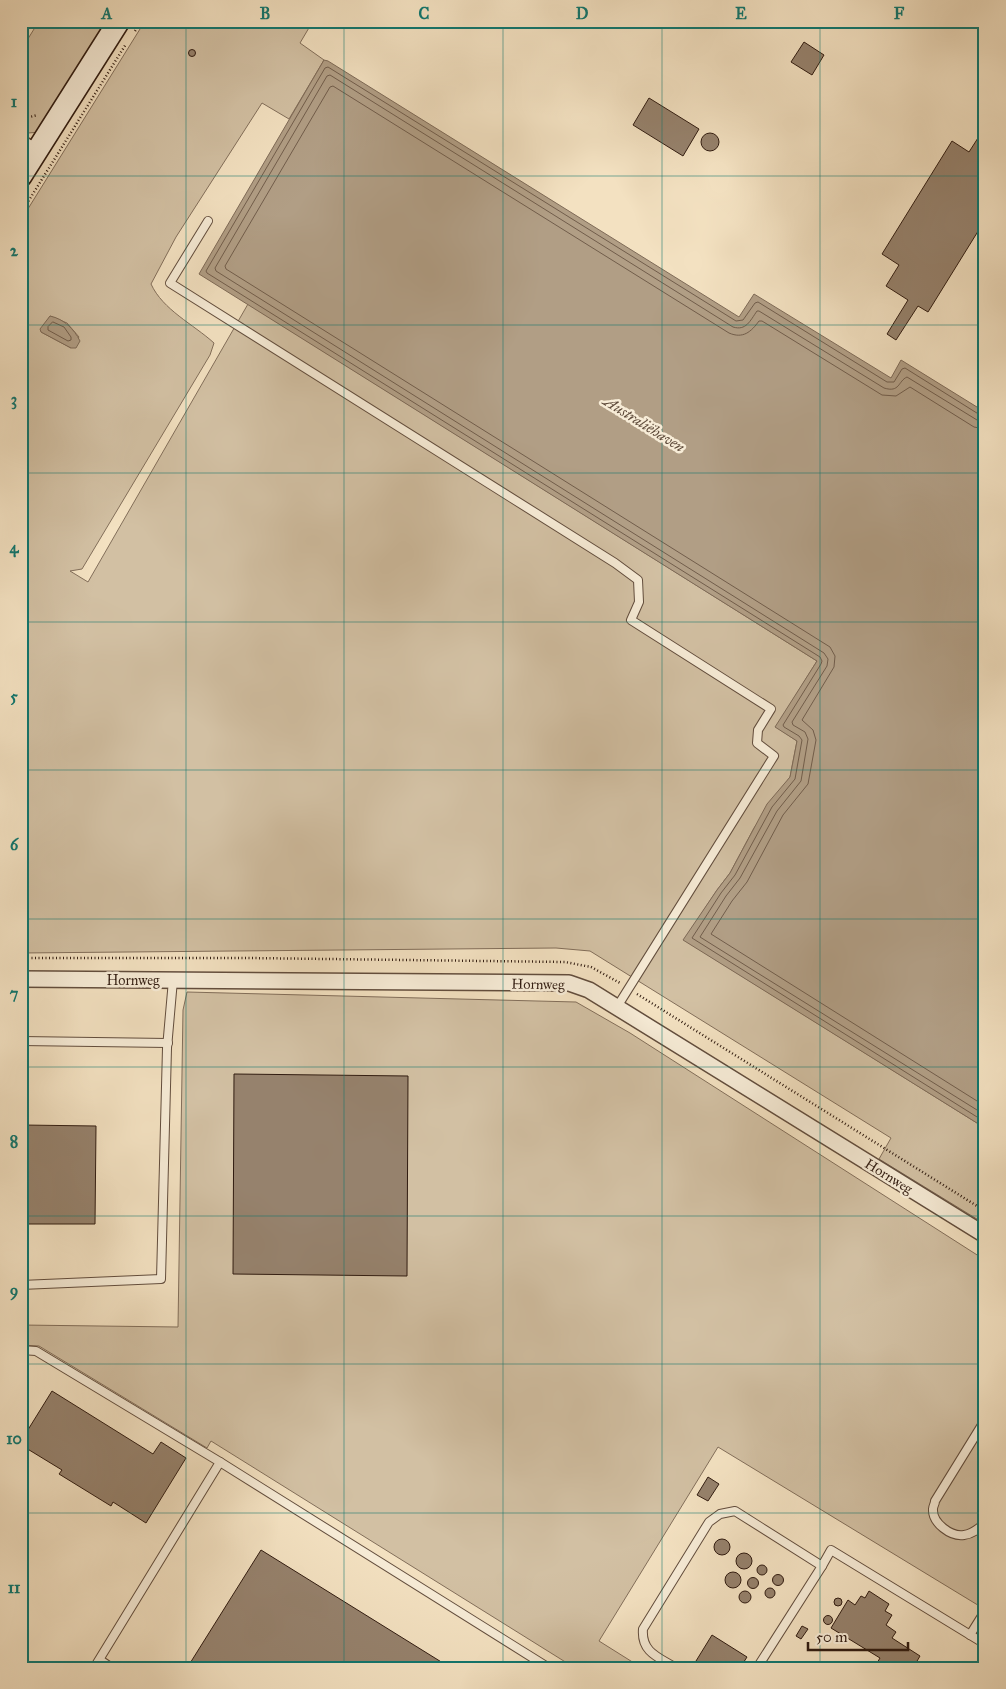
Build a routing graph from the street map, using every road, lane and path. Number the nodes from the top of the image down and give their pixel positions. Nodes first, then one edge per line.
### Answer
1 (119, 21) edge
2 (141, 21) edge
3 (29, 147) edge
4 (21, 176) edge
5 (21, 213) edge
6 (208, 221) dead end
7 (21, 958) edge
8 (21, 979) edge
9 (174, 980) junction
10 (628, 989) junction
11 (617, 1007) junction
12 (21, 1041) edge
13 (168, 1043) junction
14 (985, 1211) edge
15 (985, 1235) edge
16 (21, 1285) edge
17 (21, 1350) edge
18 (985, 1420) edge
19 (220, 1462) junction
20 (985, 1523) edge
21 (822, 1566) junction
22 (985, 1611) edge
23 (970, 1635) junction
24 (985, 1644) edge
25 (100, 1660) junction
26 (94, 1668) edge
27 (112, 1668) edge
28 (549, 1668) edge
29 (676, 1668) edge
30 (757, 1668) edge

1 - 3 street
2 - 5 path
3 - 4 street
6 - 10 lane
7 - 10 path
8 - 9 street, Hornweg
9 - 11 street, Hornweg
9 - 13 lane
10 - 11 lane
10 - 14 path
11 - 15 street, Hornweg
12 - 13 lane
13 - 16 lane
17 - 19 lane
18 - 20 lane
19 - 25 lane
19 - 28 lane
21 - 23 lane
21 - 29 lane
21 - 30 lane
22 - 23 lane
23 - 24 lane
25 - 26 lane
25 - 27 lane

